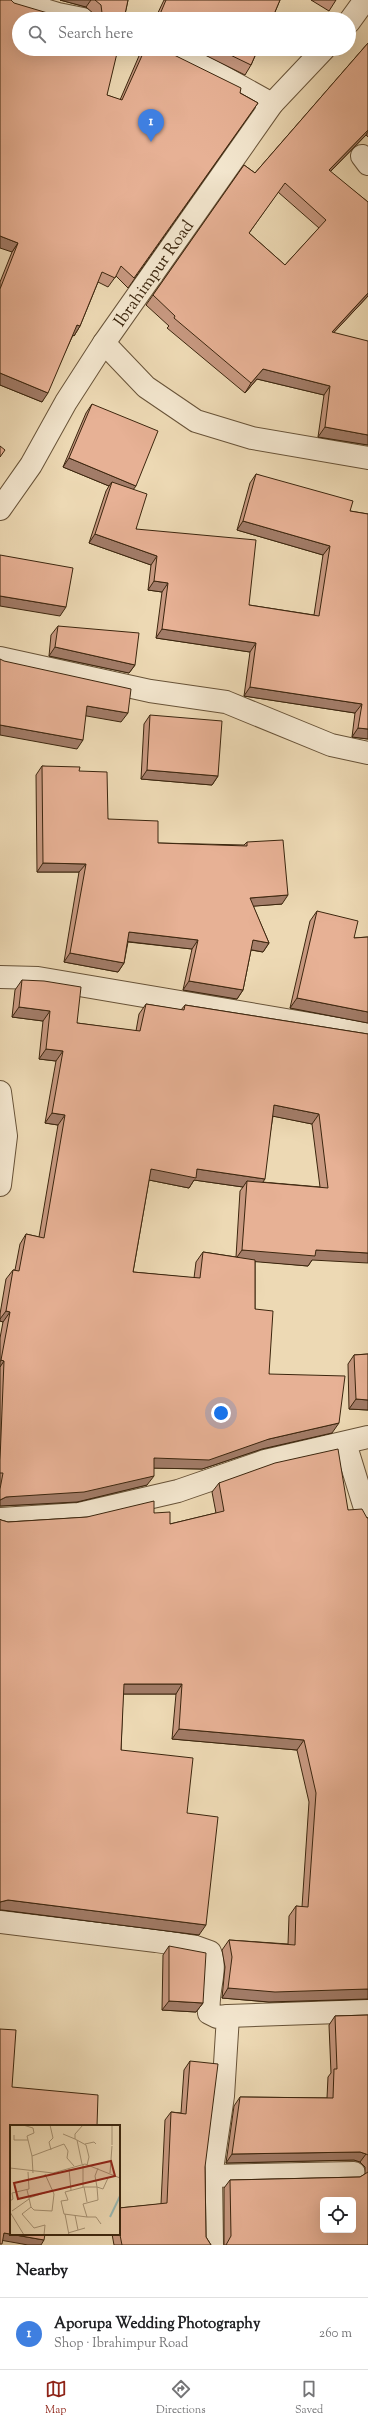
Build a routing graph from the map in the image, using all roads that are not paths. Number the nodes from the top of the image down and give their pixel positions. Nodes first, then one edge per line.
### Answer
1 (11, 0) edge
2 (365, 0) edge
3 (51, 12) edge
4 (356, 12) edge
5 (181, 56) edge
6 (317, 56) edge
7 (272, 104) junction
8 (104, 343) junction
9 (368, 458) edge
10 (0, 509) edge
11 (0, 658) edge
12 (368, 753) edge
13 (0, 977) edge
14 (368, 1034) edge
15 (0, 1092) edge
16 (0, 1185) edge
17 (368, 1437) edge
18 (345, 1443) junction
19 (0, 1518) edge
20 (368, 1518) edge
21 (0, 1922) edge
22 (368, 2011) edge
23 (228, 2016) junction
24 (354, 2173) dead end
25 (211, 2176) junction
26 (212, 2245) edge

1 - 3 street
2 - 4 street
5 - 7 street
6 - 7 street, Ibrahimpur Road
7 - 8 street, Ibrahimpur Road
8 - 9 street
8 - 10 street, Ibrahimpur Road
11 - 12 street
13 - 14 street
15 - 16 street
17 - 18 street
18 - 19 street
18 - 20 street
21 - 23 street
22 - 23 street
23 - 25 street
24 - 25 street
25 - 26 street

